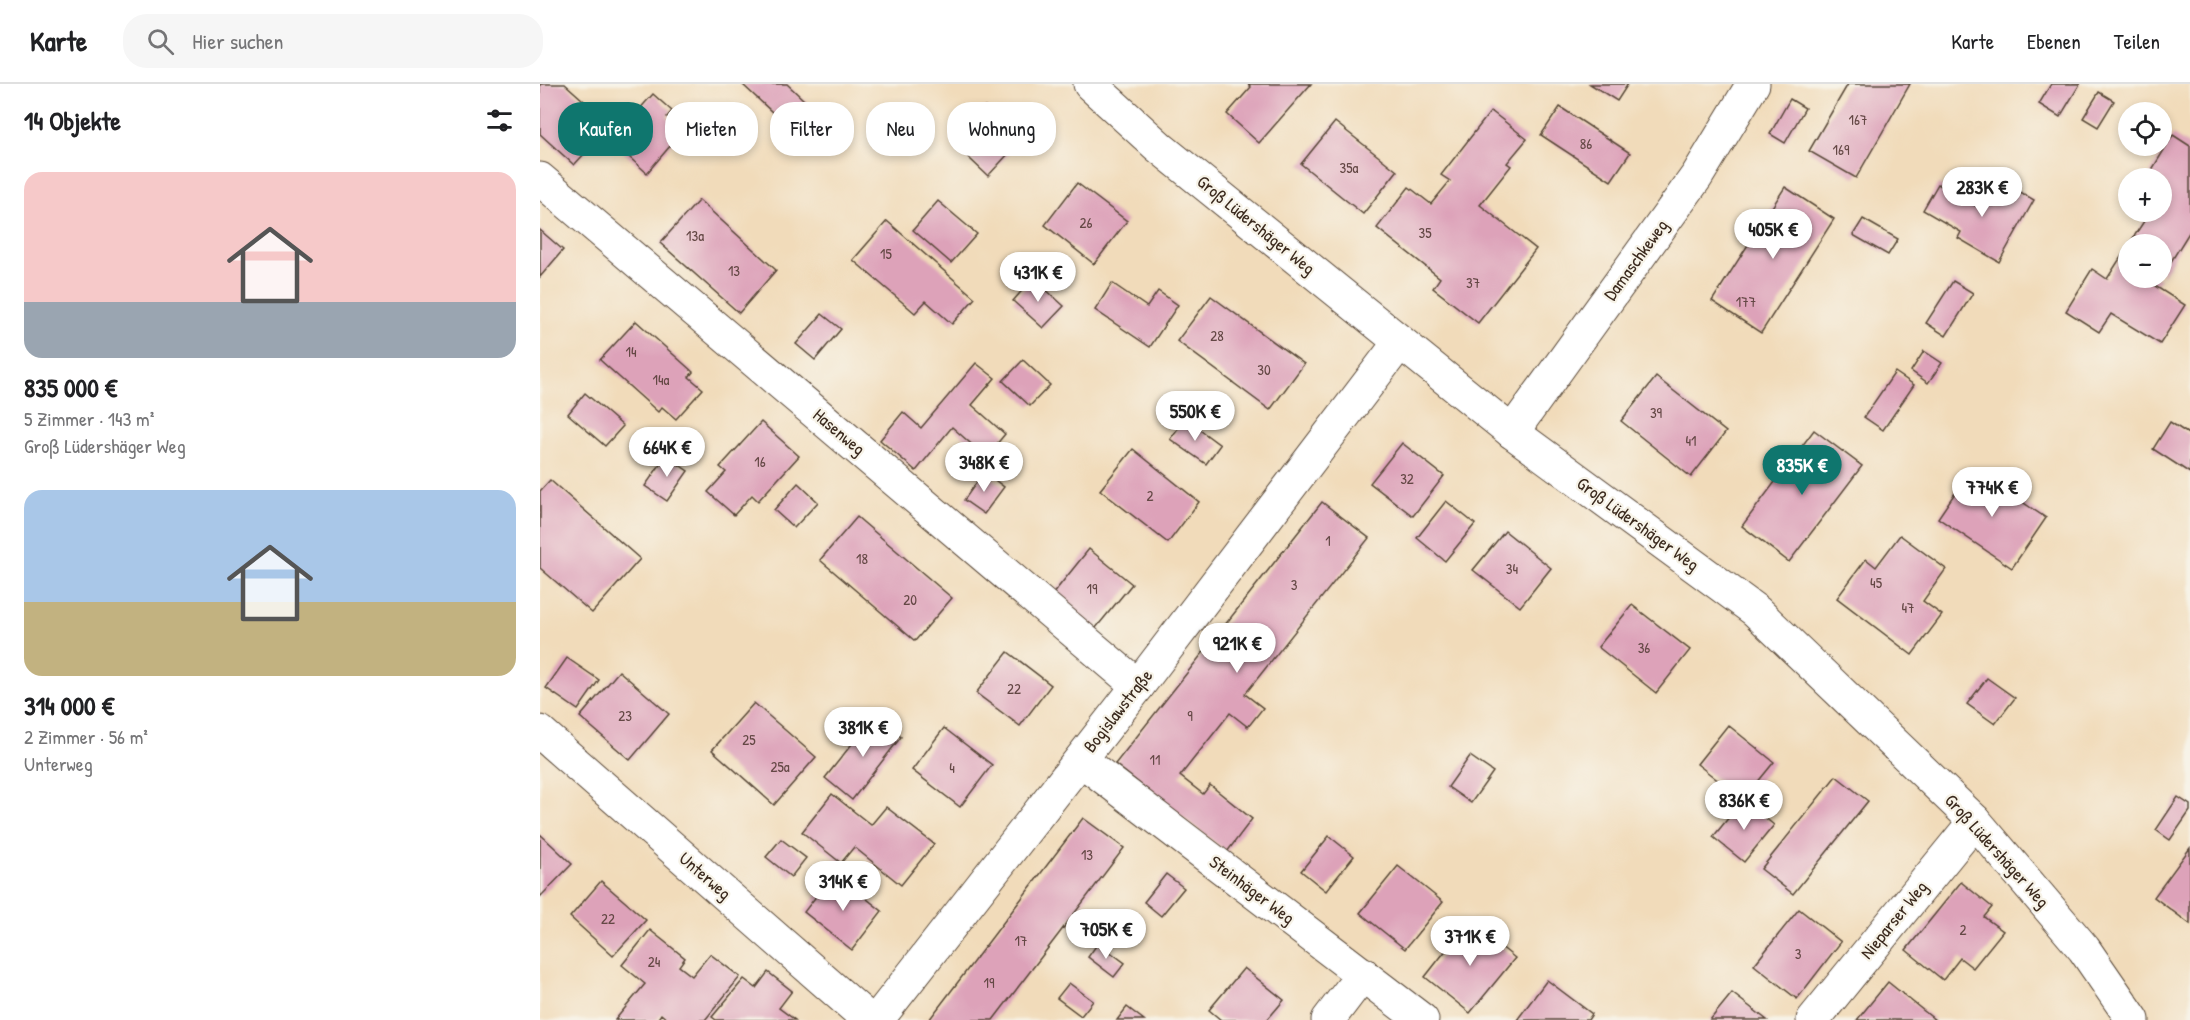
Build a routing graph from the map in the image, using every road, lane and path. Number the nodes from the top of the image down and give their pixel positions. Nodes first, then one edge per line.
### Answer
1 (1090, 84) edge
2 (1753, 84) edge
3 (540, 178) edge
4 (1400, 342) junction
5 (1512, 432) junction
6 (1138, 686) junction
7 (540, 732) edge
8 (1081, 760) junction
9 (1975, 821) junction
10 (1363, 974) junction
11 (869, 1020) edge
12 (877, 1020) edge
13 (1328, 1020) edge
14 (1422, 1020) edge
15 (1813, 1020) edge
16 (2133, 1020) edge

1 - 4 street, Groß Lüdershäger Weg
2 - 5 street, Damaschkeweg
3 - 6 street, Hasenweg
4 - 5 street, Groß Lüdershäger Weg
4 - 6 street, Bogislawstraße
5 - 9 street, Groß Lüdershäger Weg
6 - 8 street, Bogislawstraße
7 - 11 street, Unterweg
8 - 10 street, Steinhäger Weg
8 - 12 street, Bogislawstraße
9 - 15 street, Nieparser Weg
9 - 16 street, Groß Lüdershäger Weg
10 - 13 street
10 - 14 street, Steinhäger Weg

